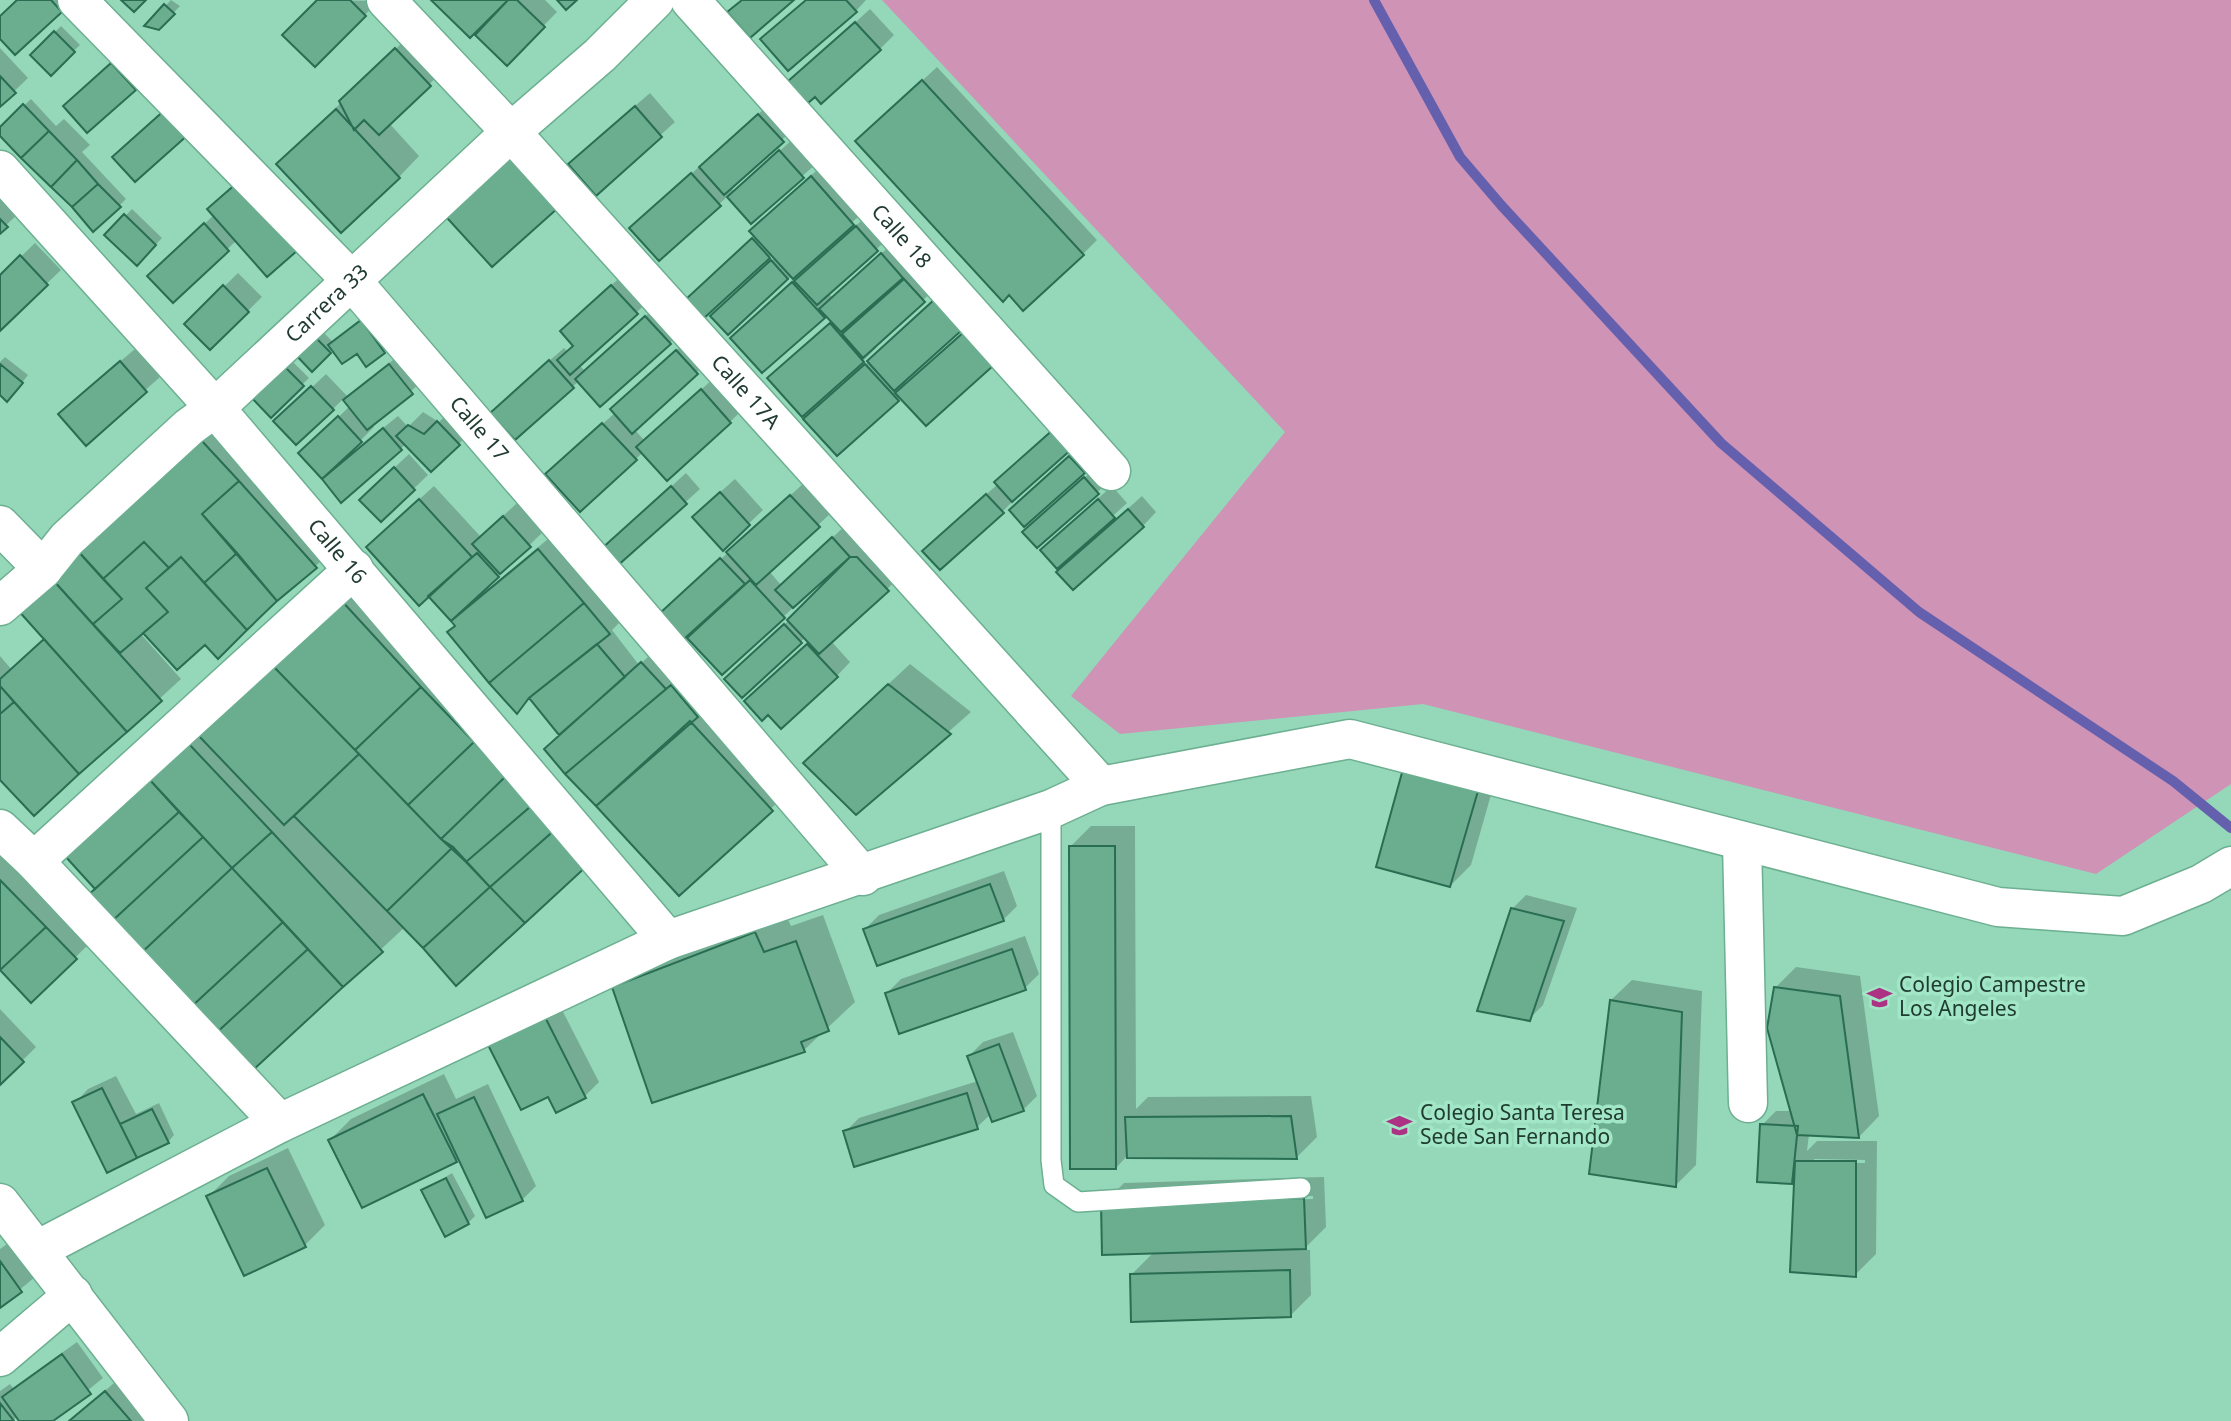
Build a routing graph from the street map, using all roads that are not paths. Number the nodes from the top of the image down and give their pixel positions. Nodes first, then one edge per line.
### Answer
1 (77, 0) edge
2 (386, 0) edge
3 (655, 0) edge
4 (690, 0) edge
5 (511, 132) junction
6 (0, 170) edge
7 (352, 281) junction
8 (215, 408) junction
9 (1111, 471) dead end
10 (0, 525) edge
11 (43, 569) junction
12 (354, 569) junction
13 (0, 606) edge
14 (1101, 786) junction
15 (1051, 810) junction
16 (0, 829) edge
17 (1742, 842) junction
18 (34, 861) junction
19 (2231, 866) edge
20 (863, 876) junction
21 (668, 940) junction
22 (1748, 1102) dead end
23 (280, 1123) junction
24 (1301, 1188) dead end
25 (0, 1203) edge
26 (38, 1249) junction
27 (73, 1295) junction
28 (0, 1357) edge
29 (169, 1421) edge

1 - 7 street, Calle 17
2 - 5 street, Calle 17A
3 - 5 street, Carrera 33
4 - 9 street, Calle 18
5 - 7 street, Carrera 33
5 - 14 street, Calle 17A
6 - 8 street, Calle 16
7 - 8 street, Carrera 33
7 - 20 street, Calle 17
8 - 11 street, Carrera 33
8 - 12 street, Calle 16
10 - 11 street
11 - 13 street, Carrera 33
12 - 18 street
12 - 21 street, Calle 16
14 - 15 street
14 - 17 street
15 - 20 street
15 - 24 lane
16 - 18 street
17 - 19 street
17 - 22 street
18 - 23 street
20 - 21 street
21 - 23 street
23 - 26 street
25 - 26 street
26 - 27 street
27 - 28 street
27 - 29 street

